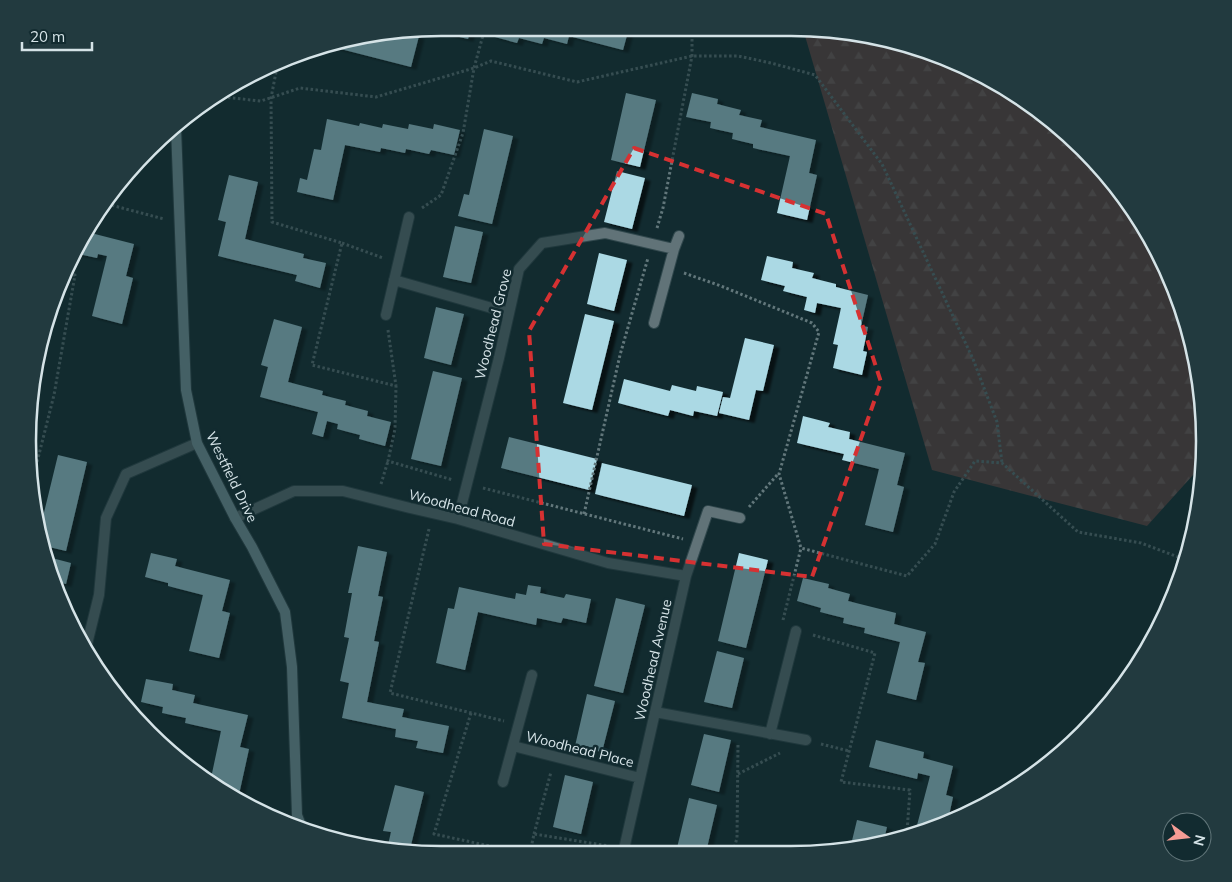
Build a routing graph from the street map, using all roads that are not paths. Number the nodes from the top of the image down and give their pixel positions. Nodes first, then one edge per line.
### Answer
1 (176, 135) edge
2 (409, 217) road end
3 (678, 236) dead end
4 (674, 249) junction
5 (394, 280) junction
6 (509, 313) junction
7 (386, 315) road end
8 (654, 323) dead end
9 (197, 443) junction
10 (235, 518) junction
11 (740, 518) road end
12 (458, 519) junction
13 (686, 576) junction
14 (796, 631) road end
15 (86, 635) edge
16 (532, 675) dead end
17 (655, 712) junction
18 (770, 734) junction
19 (806, 740) road end
20 (512, 746) junction
21 (640, 778) junction
22 (503, 782) dead end
23 (299, 820) edge
24 (625, 846) edge

1 - 9 street, Westfield Drive
2 - 5 street
3 - 4 street
4 - 6 street, Woodhead Grove
4 - 8 street
5 - 6 street
5 - 7 street
6 - 12 street, Woodhead Grove
9 - 10 street, Westfield Drive
9 - 15 street
10 - 12 street, Woodhead Road
10 - 23 street, Westfield Drive
11 - 13 street, Woodhead Avenue
12 - 13 street, Woodhead Road
13 - 17 street, Woodhead Avenue
14 - 18 street
16 - 20 street, Woodhead Place
17 - 18 street
17 - 21 street, Woodhead Avenue
18 - 19 street
20 - 21 street, Woodhead Place
20 - 22 street, Woodhead Place
21 - 24 street, Woodhead Avenue

